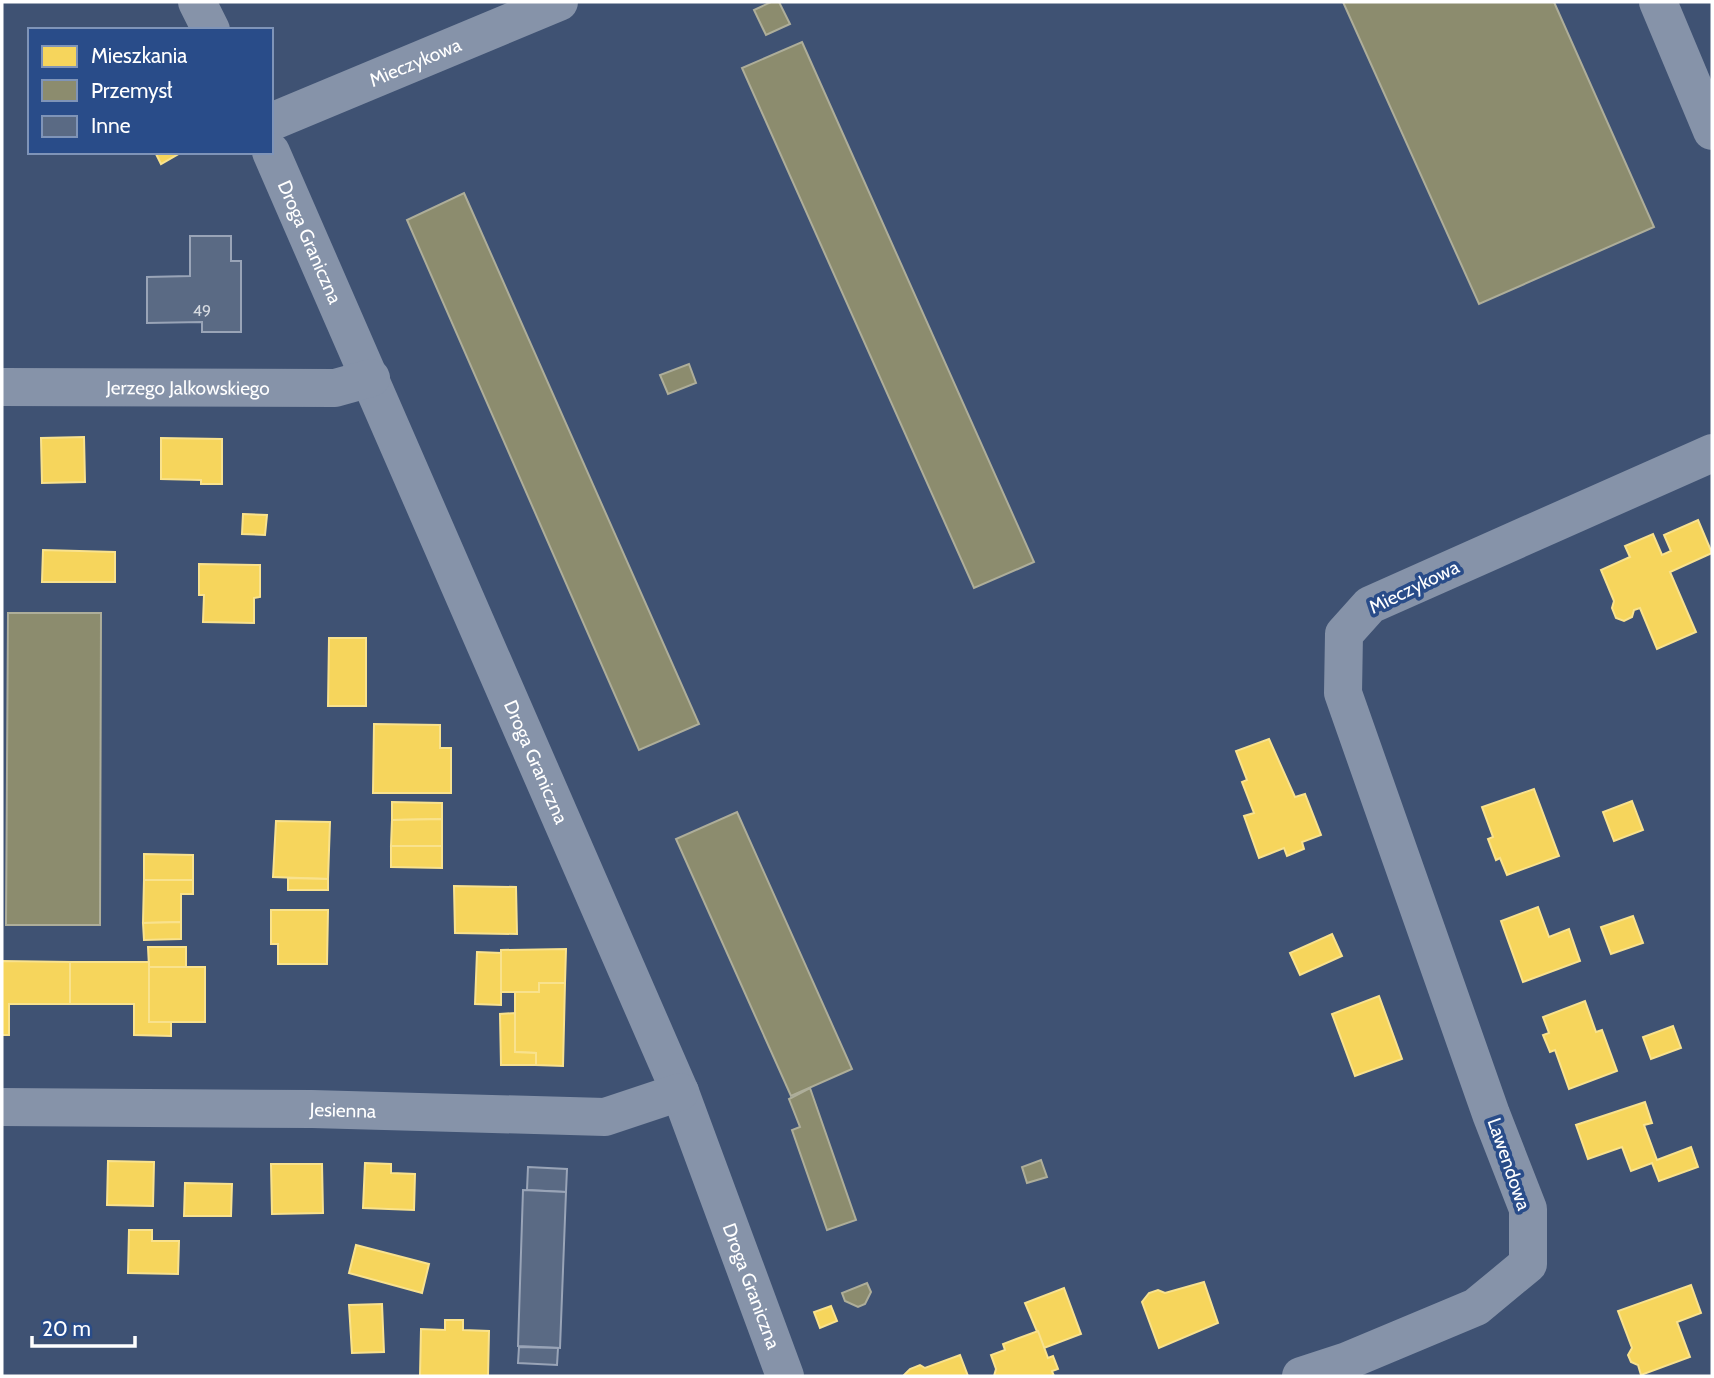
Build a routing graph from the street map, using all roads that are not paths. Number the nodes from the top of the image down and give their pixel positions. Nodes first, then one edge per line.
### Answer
1 (197, 2) edge
2 (559, 2) edge
3 (1658, 2) edge
4 (210, 28) edge
5 (273, 120) edge
6 (1712, 131) edge
7 (272, 154) edge
8 (371, 379) junction
9 (2, 387) edge
10 (1712, 453) edge
11 (1432, 944) joint
12 (680, 1092) junction
13 (2, 1107) edge
14 (785, 1376) edge
15 (1301, 1376) edge

1 - 4 street
2 - 5 street, Mieczykowa
3 - 6 street
7 - 8 street, Droga Graniczna
8 - 9 street, Jerzego Jalkowskiego
8 - 12 street, Droga Graniczna
10 - 11 street, Mieczykowa
11 - 15 street, Lawendowa
12 - 13 street, Jesienna
12 - 14 street, Droga Graniczna

